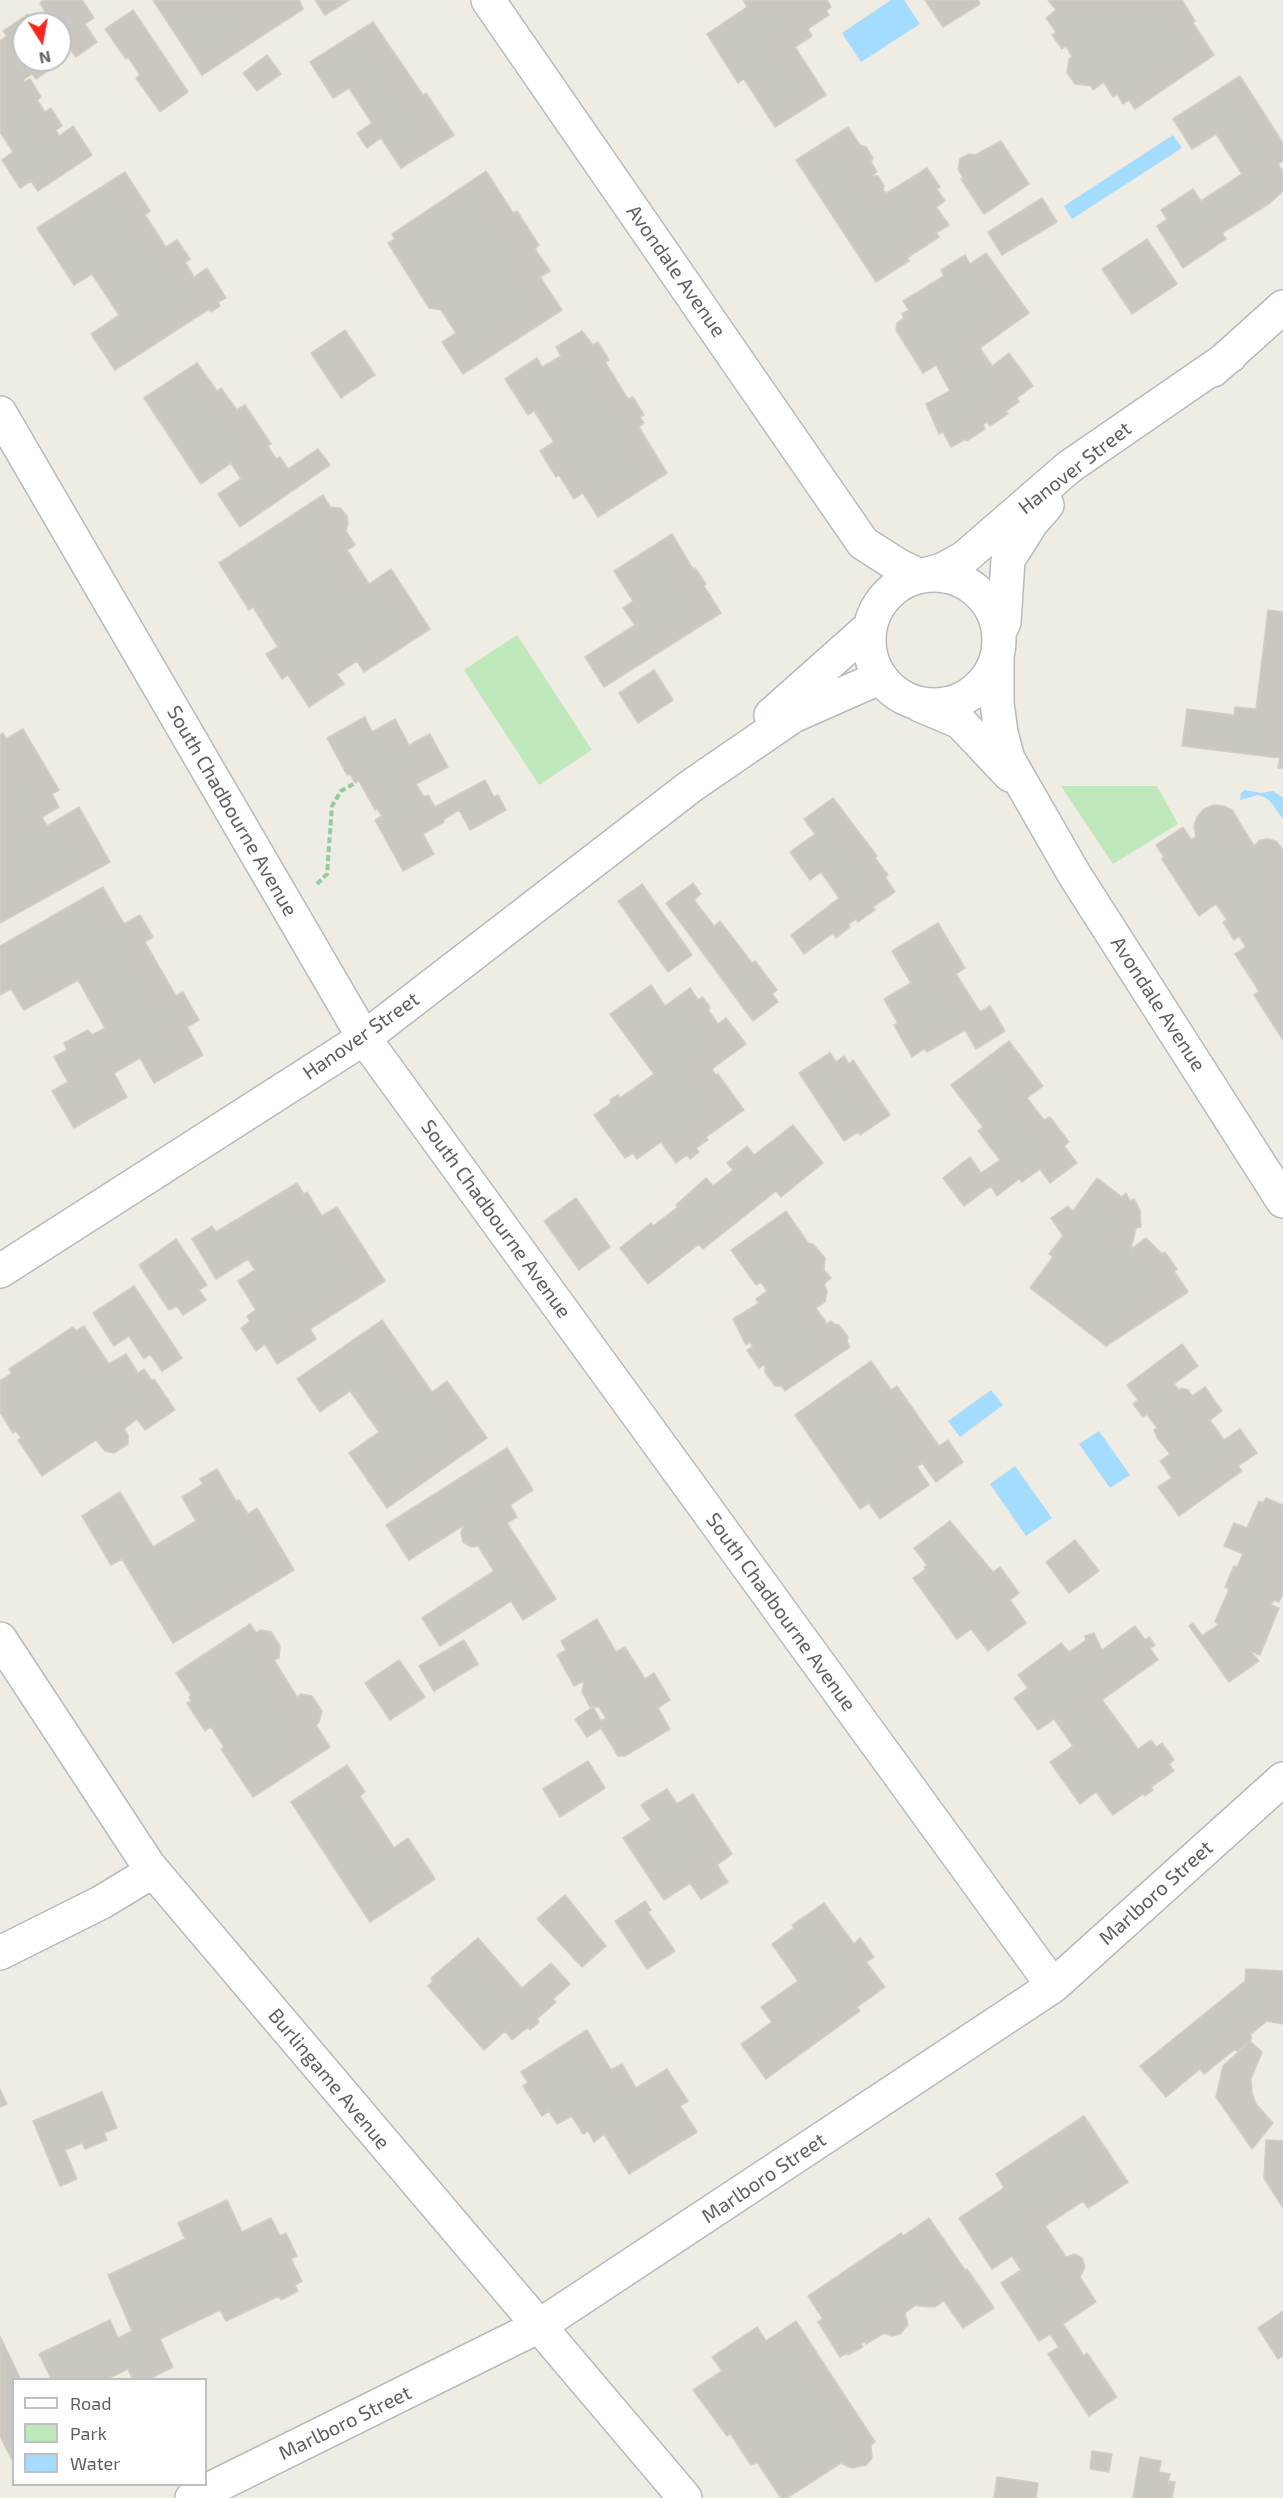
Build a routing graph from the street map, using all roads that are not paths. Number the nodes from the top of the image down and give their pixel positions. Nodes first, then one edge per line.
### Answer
1 (489, 0) edge
2 (1283, 307) edge
3 (1230, 356) junction
4 (0, 412) edge
5 (863, 543) junction
6 (920, 576) junction
7 (872, 622) junction
8 (998, 644) junction
9 (879, 678) junction
10 (916, 703) junction
11 (705, 776) junction
12 (1035, 806) junction
13 (364, 1038) junction
14 (1283, 1201) edge
15 (0, 1271) edge
16 (0, 1639) edge
17 (1283, 1779) edge
18 (153, 1871) junction
19 (0, 1953) edge
20 (1053, 1986) junction
21 (539, 2326) junction
22 (192, 2498) edge
23 (685, 2498) edge

1 - 5 street, Avondale Avenue
2 - 3 street, Hanover Street
3 - 6 street, Hanover Street
3 - 8 street, Hanover Street
4 - 13 street, South Chadbourne Avenue
5 - 6 street, Avondale Avenue
5 - 7 street, Avondale Avenue
6 - 7 street, Hanover Street
6 - 8 street, Hanover Street
7 - 9 street
7 - 11 street, Hanover Street
8 - 10 street, Hanover Street
8 - 12 street, Avondale Avenue
9 - 10 street, Hanover Street
9 - 11 street, Hanover Street
10 - 12 street, Avondale Avenue
11 - 13 street, Hanover Street
12 - 14 street, Avondale Avenue
13 - 15 street, Hanover Street
13 - 20 street, South Chadbourne Avenue
16 - 18 street, Burlingame Avenue
17 - 20 street, Marlboro Street
18 - 19 street
18 - 21 street, Burlingame Avenue
20 - 21 street, Marlboro Street
21 - 22 street, Marlboro Street
21 - 23 street, Burlingame Avenue

